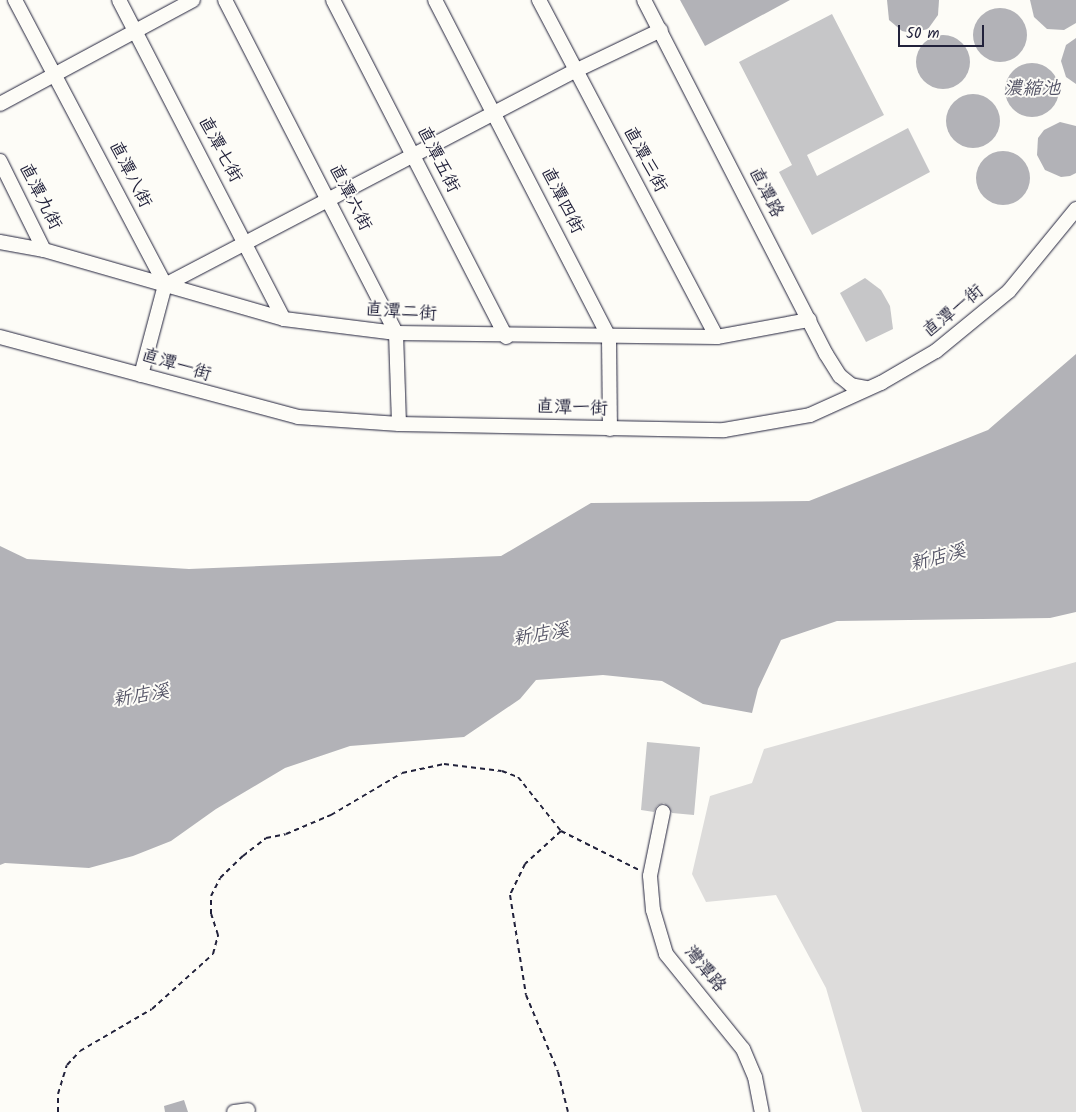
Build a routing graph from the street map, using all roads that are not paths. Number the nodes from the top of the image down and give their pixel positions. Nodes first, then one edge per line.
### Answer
1 (15, 0) edge
2 (119, 0) edge
3 (193, 0) edge
4 (225, 0) edge
5 (333, 0) edge
6 (436, 0) edge
7 (538, 0) edge
8 (644, 0) edge
9 (661, 30) junction
10 (135, 31) junction
11 (575, 71) junction
12 (55, 74) junction
13 (0, 104) edge
14 (495, 114) junction
15 (414, 156) junction
16 (0, 161) edge
17 (330, 200) junction
18 (1076, 209) edge
19 (0, 242) edge
20 (248, 243) junction
21 (44, 250) junction
22 (165, 285) junction
23 (284, 319) junction
24 (809, 320) junction
25 (396, 334) junction
26 (0, 337) edge
27 (506, 337) junction
28 (610, 337) junction
29 (716, 337) junction
30 (141, 375) junction
31 (866, 388) junction
32 (399, 424) junction
33 (610, 429) junction
34 (663, 812) dead end
35 (762, 1112) edge

1 - 12 street, 直潭八街
2 - 10 street, 直潭七街
3 - 10 street
4 - 17 street, 直潭六街
5 - 15 street, 直潭五街
6 - 14 street, 直潭四街
7 - 11 street, 直潭三街
8 - 9 street, 直潭路
9 - 11 street
9 - 24 street, 直潭路
10 - 12 street
10 - 20 street, 直潭七街
11 - 14 street
11 - 29 street, 直潭三街
12 - 13 street
12 - 22 street, 直潭八街
14 - 15 street
14 - 28 street, 直潭四街
15 - 17 street
15 - 27 street, 直潭五街
16 - 21 street, 直潭九街
17 - 20 street
17 - 25 street, 直潭六街
18 - 31 street, 直潭一街
19 - 21 street, 直潭二街
20 - 22 street
20 - 23 street, 直潭七街
21 - 22 street, 直潭二街
22 - 23 street, 直潭二街
22 - 30 street
23 - 25 street, 直潭二街
24 - 29 street, 直潭二街
24 - 31 street, 直潭路
25 - 27 street, 直潭二街
25 - 32 street, 直潭六街
26 - 30 street, 直潭一街
27 - 28 street, 直潭二街
28 - 29 street, 直潭二街
28 - 33 street, 直潭四街
30 - 32 street, 直潭一街
31 - 33 street, 直潭一街
32 - 33 street, 直潭一街
34 - 35 street, 灣潭路

